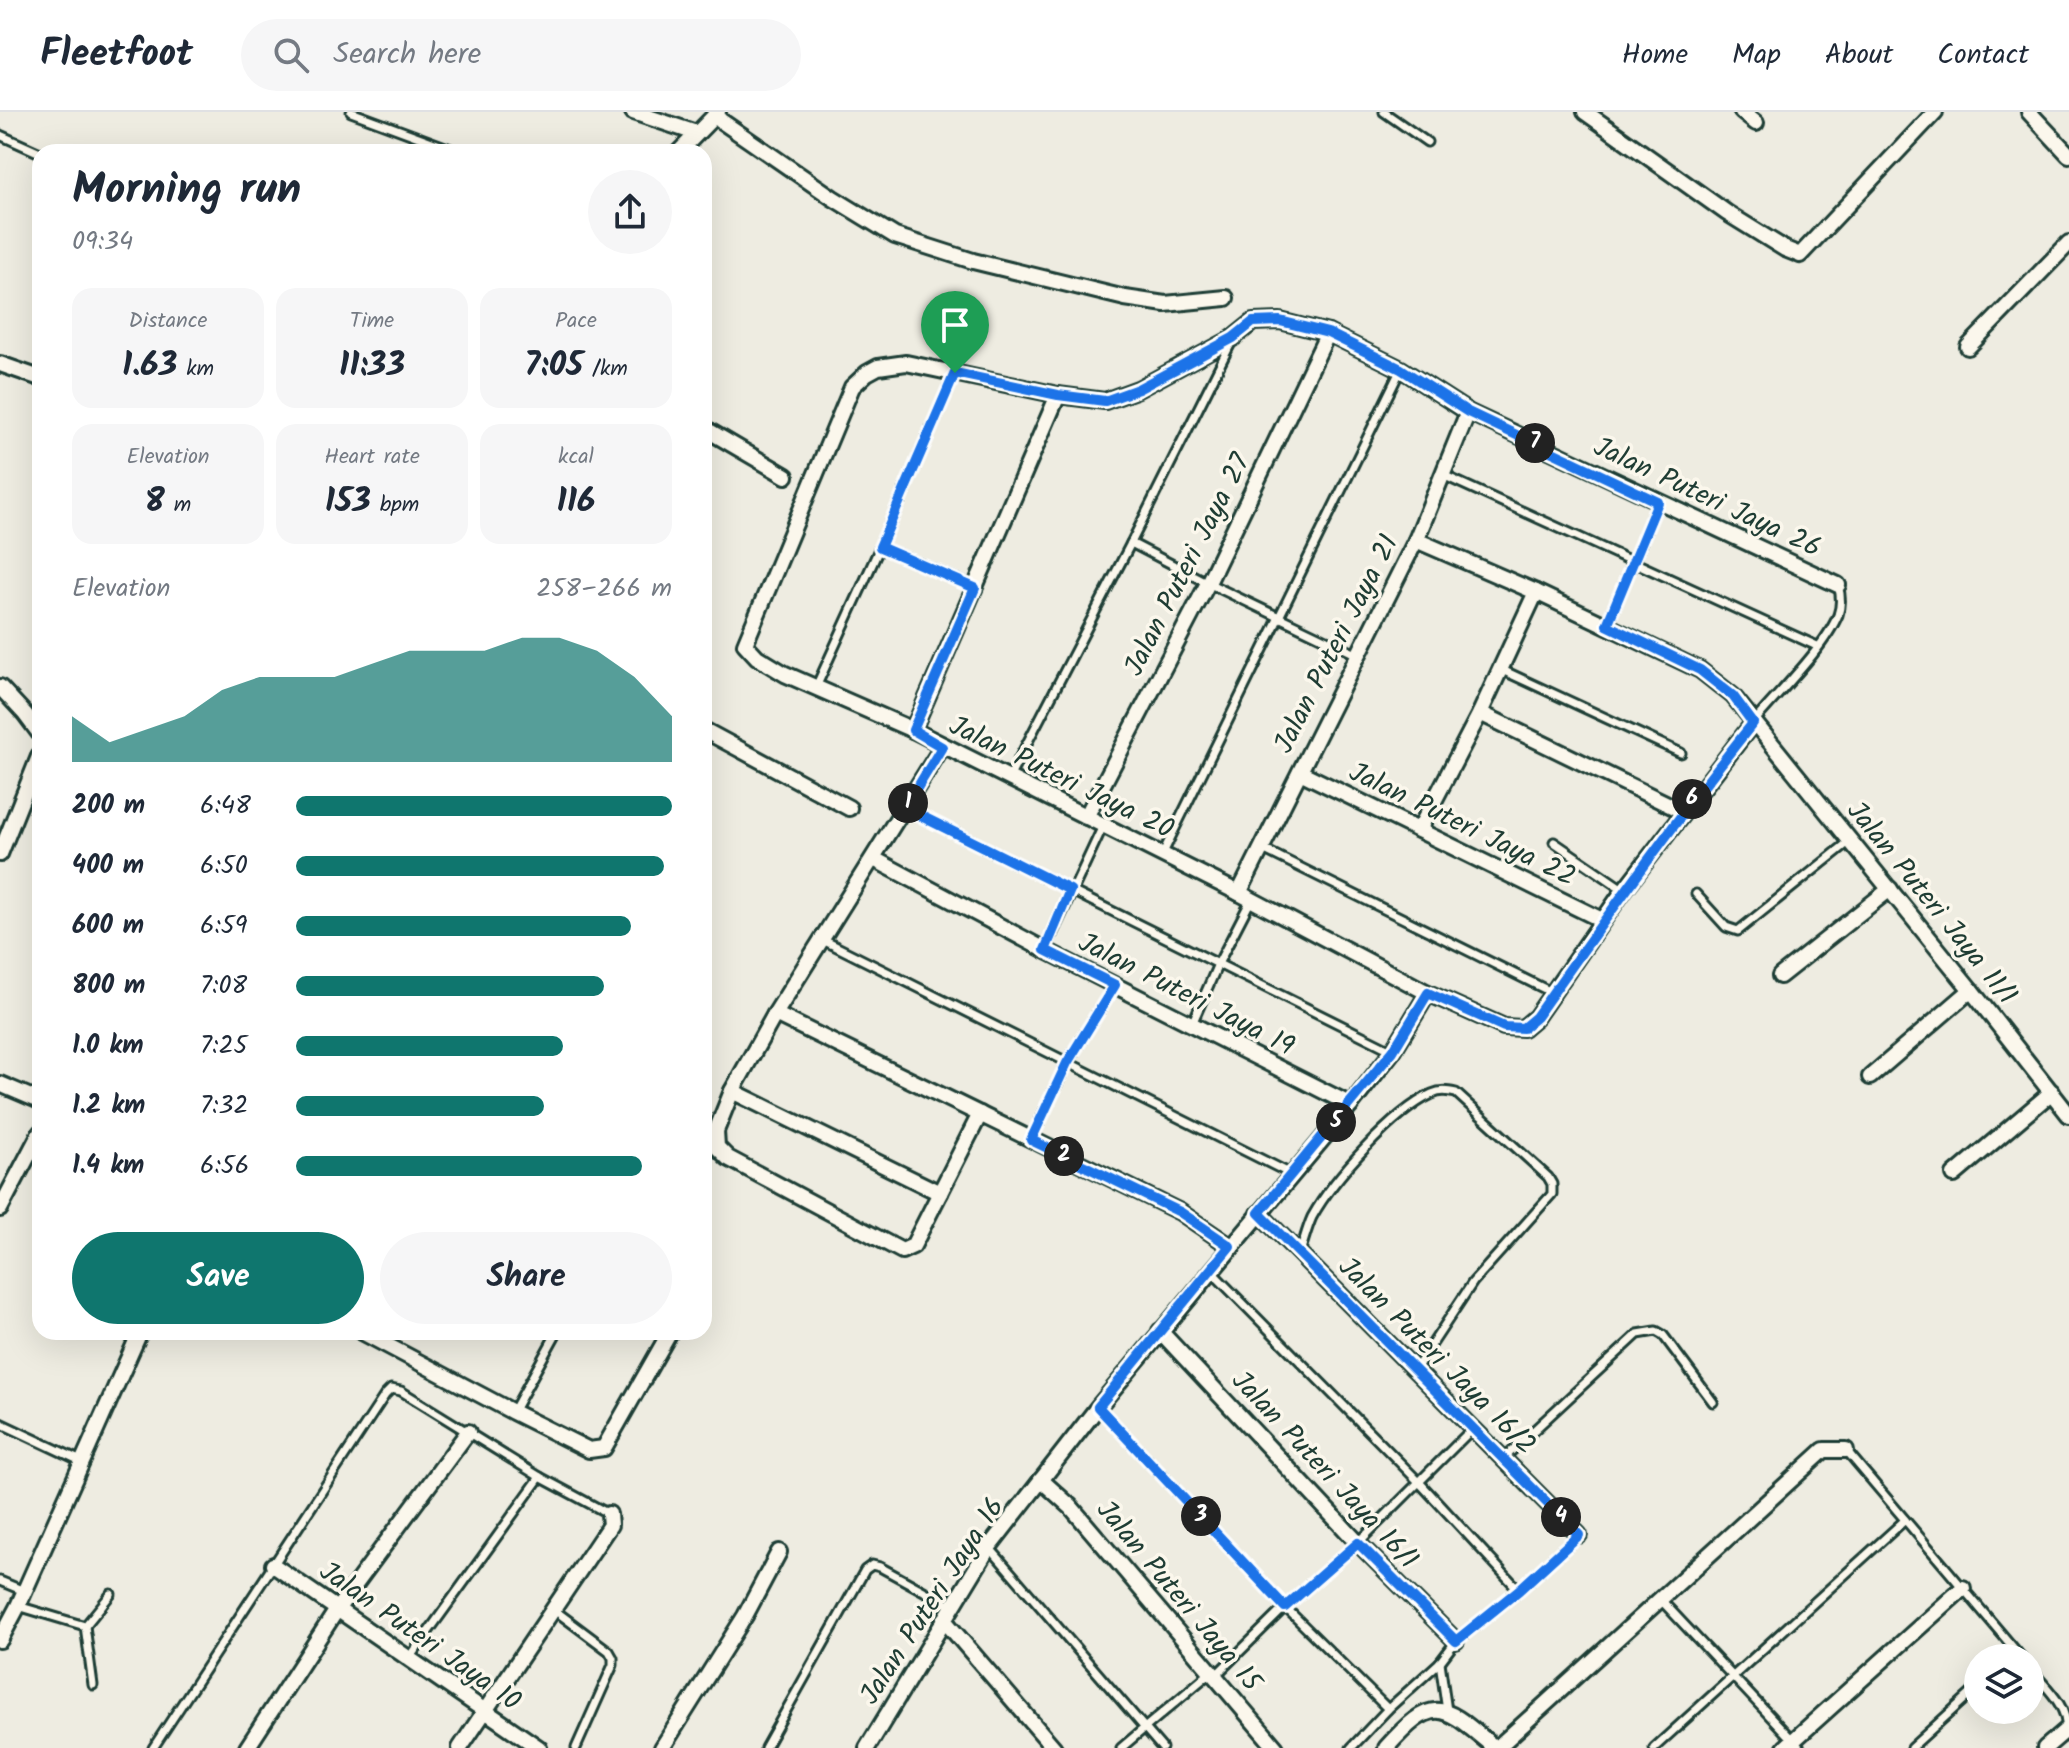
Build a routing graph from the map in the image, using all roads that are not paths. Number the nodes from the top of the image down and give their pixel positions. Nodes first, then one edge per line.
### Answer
1 (351, 112) edge
2 (633, 112) edge
3 (1384, 112) edge
4 (1585, 112) edge
5 (1742, 112) edge
6 (1935, 112) edge
7 (2029, 112) edge
8 (716, 114) edge
9 (1756, 123) dead end
10 (696, 133) junction
11 (0, 135) edge
12 (1427, 142) dead end
13 (437, 144) edge
14 (686, 144) edge
15 (32, 149) edge
16 (2068, 153) edge
17 (2069, 243) edge
18 (1226, 298) dead end
19 (1328, 333) junction
20 (1233, 338) junction
21 (1968, 347) dead end
22 (0, 364) edge
23 (1401, 369) junction
24 (955, 373) junction
25 (32, 375) edge
26 (852, 387) joint
27 (1058, 395) junction
28 (1468, 412) junction
29 (712, 433) edge
30 (1443, 475) junction
31 (786, 476) dead end
32 (1658, 502) junction
33 (1416, 540) junction
34 (1131, 543) junction
35 (880, 547) junction
36 (1633, 563) junction
37 (1208, 583) junction
38 (1838, 585) joint
39 (975, 588) junction
40 (1536, 592) junction
41 (1280, 618) junction
42 (1607, 625) junction
43 (1817, 646) junction
44 (1358, 655) junction
45 (1500, 669) junction
46 (0, 687) edge
47 (816, 687) junction
48 (1480, 713) junction
49 (1753, 723) junction
50 (32, 725) edge
51 (913, 730) junction
52 (712, 734) edge
53 (942, 747) junction
54 (1681, 753) dead end
55 (1300, 772) junction
56 (32, 774) edge
57 (1008, 780) junction
58 (849, 808) dead end
59 (905, 808) junction
60 (1682, 811) junction
61 (1086, 817) junction
62 (1103, 826) junction
63 (1419, 830) junction
64 (1850, 841) junction
65 (1554, 842) dead end
66 (1261, 848) junction
67 (0, 854) edge
68 (1162, 855) junction
69 (874, 859) junction
70 (1890, 889) junction
71 (1070, 890) junction
72 (1624, 890) junction
73 (1696, 894) dead end
74 (1245, 897) junction
75 (1602, 920) junction
76 (821, 939) junction
77 (1045, 950) junction
78 (1218, 964) junction
79 (1780, 976) dead end
80 (1115, 985) junction
81 (1971, 990) junction
82 (1428, 993) junction
83 (1553, 993) junction
84 (775, 1014) junction
85 (1192, 1024) junction
86 (1393, 1051) junction
87 (1067, 1063) junction
88 (1870, 1077) dead end
89 (0, 1084) edge
90 (732, 1091) junction
91 (2052, 1092) junction
92 (32, 1098) edge
93 (1351, 1105) junction
94 (980, 1114) junction
95 (2069, 1115) edge
96 (1031, 1140) junction
97 (32, 1148) edge
98 (1292, 1174) junction
99 (1954, 1175) dead end
100 (940, 1193) junction
101 (0, 1209) edge
102 (1259, 1213) junction
103 (1230, 1246) junction
104 (1300, 1252) junction
105 (1211, 1271) junction
106 (1160, 1331) junction
107 (136, 1340) edge
108 (377, 1340) edge
109 (553, 1340) edge
110 (665, 1340) edge
111 (1415, 1370) junction
112 (1713, 1402) dead end
113 (1098, 1407) junction
114 (513, 1412) junction
115 (0, 1423) edge
116 (1473, 1428) junction
117 (468, 1432) junction
118 (1846, 1450) joint
119 (1503, 1459) junction
120 (83, 1462) junction
121 (540, 1477) junction
122 (1041, 1480) junction
123 (1419, 1482) junction
124 (609, 1514) joint
125 (1905, 1520) junction
126 (1579, 1535) joint
127 (1358, 1543) junction
128 (989, 1547) junction
129 (779, 1552) dead end
130 (273, 1565) junction
131 (0, 1581) edge
132 (1963, 1588) junction
133 (1519, 1590) junction
134 (111, 1594) dead end
135 (1661, 1600) junction
136 (23, 1602) junction
137 (953, 1607) junction
138 (1285, 1607) junction
139 (338, 1608) junction
140 (553, 1609) junction
141 (944, 1620) junction
142 (85, 1626) junction
143 (0, 1640) edge
144 (1456, 1641) junction
145 (2007, 1644) edge
146 (410, 1657) junction
147 (1440, 1662) junction
148 (1213, 1674) junction
149 (1733, 1674) junction
150 (93, 1685) dead end
151 (2044, 1685) edge
152 (1964, 1700) edge
153 (1388, 1709) junction
154 (1447, 1711) junction
155 (485, 1712) junction
156 (1145, 1727) junction
157 (2066, 1730) joint
158 (1793, 1746) edge
159 (153, 1748) edge
160 (247, 1748) edge
161 (460, 1748) edge
162 (539, 1748) edge
163 (576, 1748) edge
164 (662, 1748) edge
165 (765, 1748) edge
166 (867, 1748) edge
167 (1054, 1748) edge
168 (1121, 1748) edge
169 (1162, 1748) edge
170 (1276, 1748) edge
171 (1351, 1748) edge
172 (1386, 1748) edge
173 (1496, 1748) edge
174 (1654, 1748) edge
175 (1911, 1748) edge
176 (2045, 1748) edge

1 - 13 lane
2 - 10 street
3 - 12 lane
4 - 6 street
5 - 9 street
7 - 16 street
8 - 10 street
8 - 18 street
10 - 14 street
11 - 15 lane
17 - 21 street
19 - 20 street, Jalan Puteri Jaya 26
19 - 23 street, Jalan Puteri Jaya 26
19 - 37 street, Jalan Puteri Jaya 27
20 - 27 street, Jalan Puteri Jaya 26
20 - 34 lane
22 - 25 street
23 - 28 street, Jalan Puteri Jaya 26
23 - 41 lane
24 - 26 street, Jalan Puteri Jaya 26
24 - 27 street, Jalan Puteri Jaya 26
24 - 35 lane
26 - 47 street, Jalan Puteri Jaya 20
27 - 39 street
28 - 30 street, Jalan Puteri Jaya 21
28 - 32 street, Jalan Puteri Jaya 26
29 - 31 street
30 - 33 street, Jalan Puteri Jaya 21
30 - 36 lane
32 - 36 lane
32 - 38 street, Jalan Puteri Jaya 26
33 - 40 street, Jalan Puteri Jaya 11/1
33 - 44 street, Jalan Puteri Jaya 21
34 - 37 lane
34 - 57 lane
35 - 39 lane
35 - 47 lane
36 - 42 lane
36 - 43 lane
37 - 41 lane
37 - 61 street, Jalan Puteri Jaya 27
38 - 43 lane
39 - 51 street
40 - 42 street, Jalan Puteri Jaya 11/1
40 - 45 street
41 - 44 lane
41 - 68 lane
42 - 49 street, Jalan Puteri Jaya 11/1
43 - 49 lane
44 - 55 street, Jalan Puteri Jaya 21
45 - 48 street
45 - 54 lane
46 - 50 street
47 - 51 street, Jalan Puteri Jaya 20
48 - 60 street
48 - 63 street
49 - 60 street
49 - 64 street, Jalan Puteri Jaya 11/1
51 - 53 street, Jalan Puteri Jaya 20
52 - 58 street
53 - 57 street, Jalan Puteri Jaya 20
53 - 59 street
55 - 63 street, Jalan Puteri Jaya 22
55 - 66 street, Jalan Puteri Jaya 21
56 - 67 street
57 - 61 street, Jalan Puteri Jaya 20
59 - 69 street
59 - 71 lane
60 - 72 street
61 - 62 street, Jalan Puteri Jaya 20
62 - 68 street, Jalan Puteri Jaya 20
62 - 71 lane
63 - 75 street, Jalan Puteri Jaya 22
64 - 70 street, Jalan Puteri Jaya 11/1
64 - 73 lane
65 - 72 lane
66 - 74 street, Jalan Puteri Jaya 21
66 - 83 lane
68 - 74 street, Jalan Puteri Jaya 20
69 - 76 street
69 - 77 street, Jalan Puteri Jaya 19
70 - 79 street
70 - 81 street, Jalan Puteri Jaya 11/1
71 - 77 lane
71 - 78 lane
72 - 75 street
74 - 78 lane
74 - 82 street, Jalan Puteri Jaya 20
75 - 83 street
76 - 84 street
76 - 87 lane
77 - 80 street, Jalan Puteri Jaya 19
78 - 85 lane
78 - 86 lane
80 - 85 street, Jalan Puteri Jaya 19
80 - 87 lane
81 - 88 street
81 - 91 street, Jalan Puteri Jaya 11/1
82 - 83 street, Jalan Puteri Jaya 20
82 - 86 street, Jalan Puteri Jaya 16
84 - 90 street
84 - 94 street
85 - 93 street, Jalan Puteri Jaya 19
86 - 93 street, Jalan Puteri Jaya 16
87 - 96 lane
87 - 98 lane
89 - 92 street
90 - 100 street
90 - 100 street
91 - 95 street, Jalan Puteri Jaya 11/1
91 - 99 street
93 - 98 street, Jalan Puteri Jaya 16
94 - 96 street
94 - 100 street
96 - 103 street
97 - 101 street
98 - 102 street, Jalan Puteri Jaya 16
102 - 103 street, Jalan Puteri Jaya 16
102 - 104 street, Jalan Puteri Jaya 16/2
103 - 105 street, Jalan Puteri Jaya 16
104 - 111 street, Jalan Puteri Jaya 16/2
104 - 111 lane
105 - 106 street, Jalan Puteri Jaya 16
105 - 123 lane
106 - 113 street, Jalan Puteri Jaya 16
106 - 127 street, Jalan Puteri Jaya 16/1
107 - 120 street
108 - 114 street
109 - 114 lane
110 - 114 street
111 - 116 street, Jalan Puteri Jaya 16/2
112 - 119 lane
113 - 122 street, Jalan Puteri Jaya 16
113 - 138 lane
115 - 120 lane
116 - 119 street, Jalan Puteri Jaya 16/2
116 - 123 lane
117 - 121 lane
117 - 130 lane
117 - 139 street
118 - 125 lane
118 - 135 street
119 - 126 street, Jalan Puteri Jaya 16/2
120 - 136 street
121 - 124 lane
121 - 146 lane
122 - 128 street, Jalan Puteri Jaya 16
122 - 148 street, Jalan Puteri Jaya 15
123 - 127 lane
123 - 133 lane
124 - 140 street
125 - 132 lane
125 - 149 lane
126 - 133 lane
127 - 138 lane
127 - 144 street, Jalan Puteri Jaya 16/1
128 - 137 street, Jalan Puteri Jaya 16
128 - 156 lane
129 - 164 street
130 - 139 street, Jalan Puteri Jaya 10
130 - 159 lane
131 - 136 lane
132 - 145 lane
132 - 158 street
133 - 144 lane
134 - 142 lane
135 - 149 lane
135 - 173 street
136 - 142 lane
136 - 143 street
137 - 141 street, Jalan Puteri Jaya 16
137 - 165 lane
138 - 148 lane
138 - 153 lane
139 - 146 street, Jalan Puteri Jaya 10
139 - 160 street
140 - 155 street
140 - 163 lane
141 - 166 street, Jalan Puteri Jaya 16
141 - 167 street
142 - 150 lane
144 - 147 lane
146 - 155 street, Jalan Puteri Jaya 10
147 - 153 lane
147 - 154 lane
148 - 156 lane
148 - 170 street, Jalan Puteri Jaya 15
149 - 158 lane
149 - 174 lane
151 - 157 lane
152 - 175 lane
153 - 171 lane
154 - 172 street
154 - 173 street
155 - 161 street
155 - 162 street, Jalan Puteri Jaya 10
156 - 168 lane
156 - 169 lane
157 - 176 street

